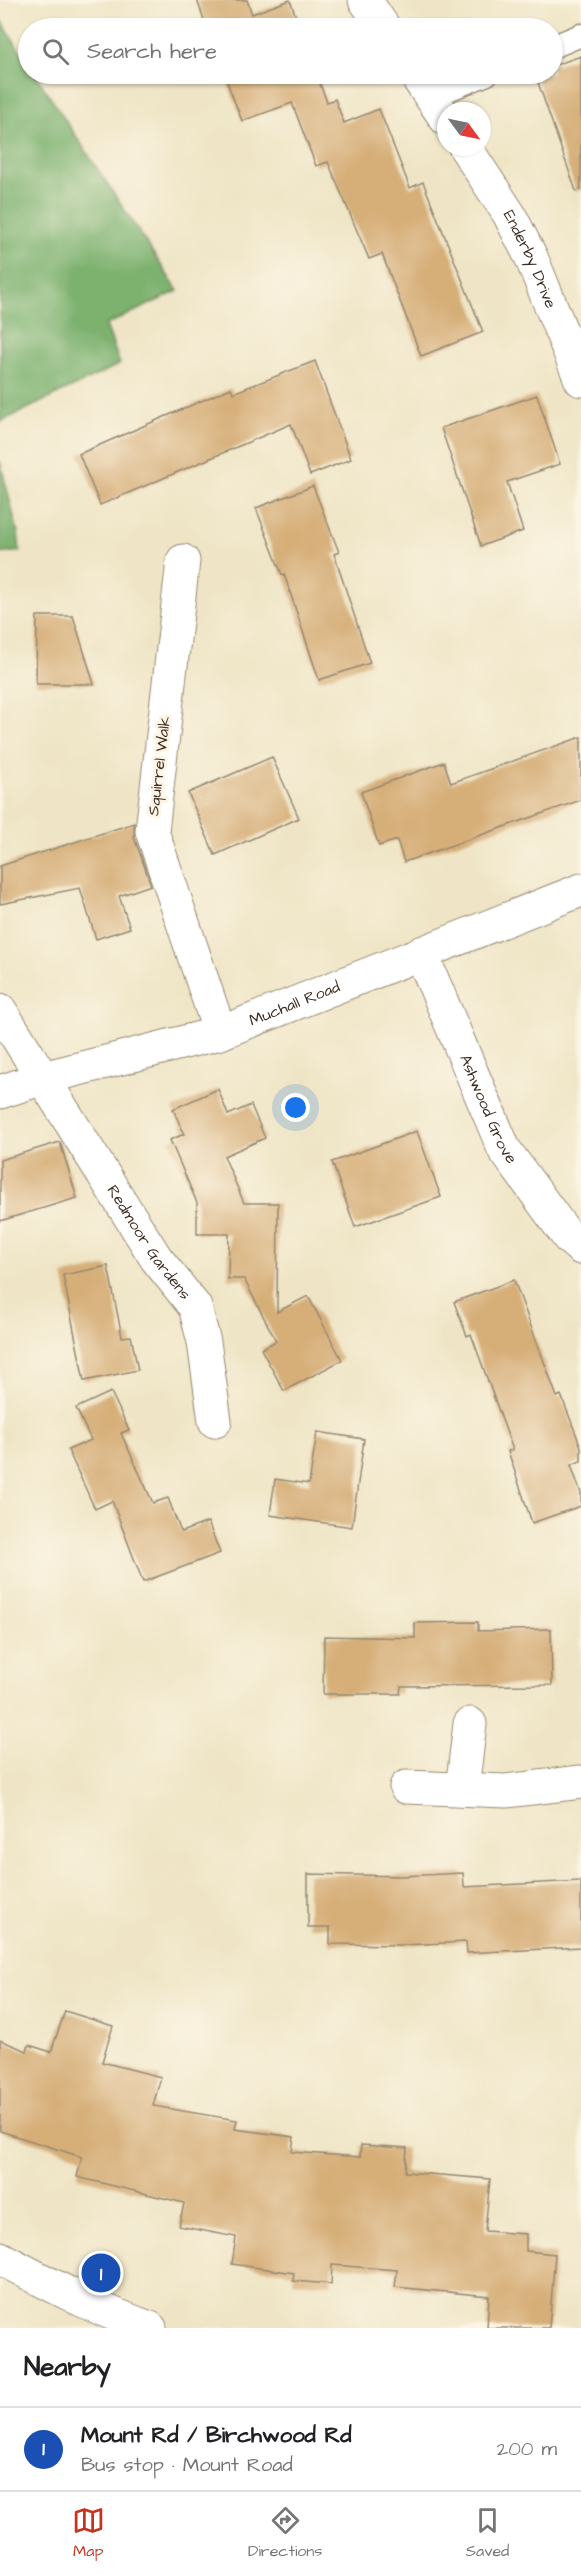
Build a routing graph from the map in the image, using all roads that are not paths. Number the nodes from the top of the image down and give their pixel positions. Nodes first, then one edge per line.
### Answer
1 (365, 0) edge
2 (377, 18) edge
3 (581, 35) edge
4 (563, 42) edge
5 (461, 84) edge
6 (430, 96) edge
7 (471, 156) edge
8 (581, 380) edge
9 (183, 561) dead end
10 (581, 890) edge
11 (422, 953) junction
12 (0, 1010) edge
13 (220, 1033) junction
14 (43, 1078) junction
15 (0, 1092) edge
16 (581, 1248) edge
17 (215, 1421) dead end
18 (470, 1724) dead end
19 (581, 1782) edge
20 (406, 1787) dead end
21 (462, 1789) junction
22 (0, 2258) edge
23 (114, 2323) edge
24 (150, 2328) edge

1 - 2 street
3 - 4 lane
5 - 6 lane
7 - 8 street, Enderby Drive
9 - 13 street, Squirrel Walk
10 - 11 street, Muchall Road
11 - 13 street, Muchall Road
11 - 16 street, Ashwood Grove
12 - 14 street, Redmoor Gardens
13 - 14 street, Muchall Road
14 - 15 street, Muchall Road
14 - 17 street, Redmoor Gardens
18 - 21 street
19 - 21 street
20 - 21 street
22 - 23 street
23 - 24 street

